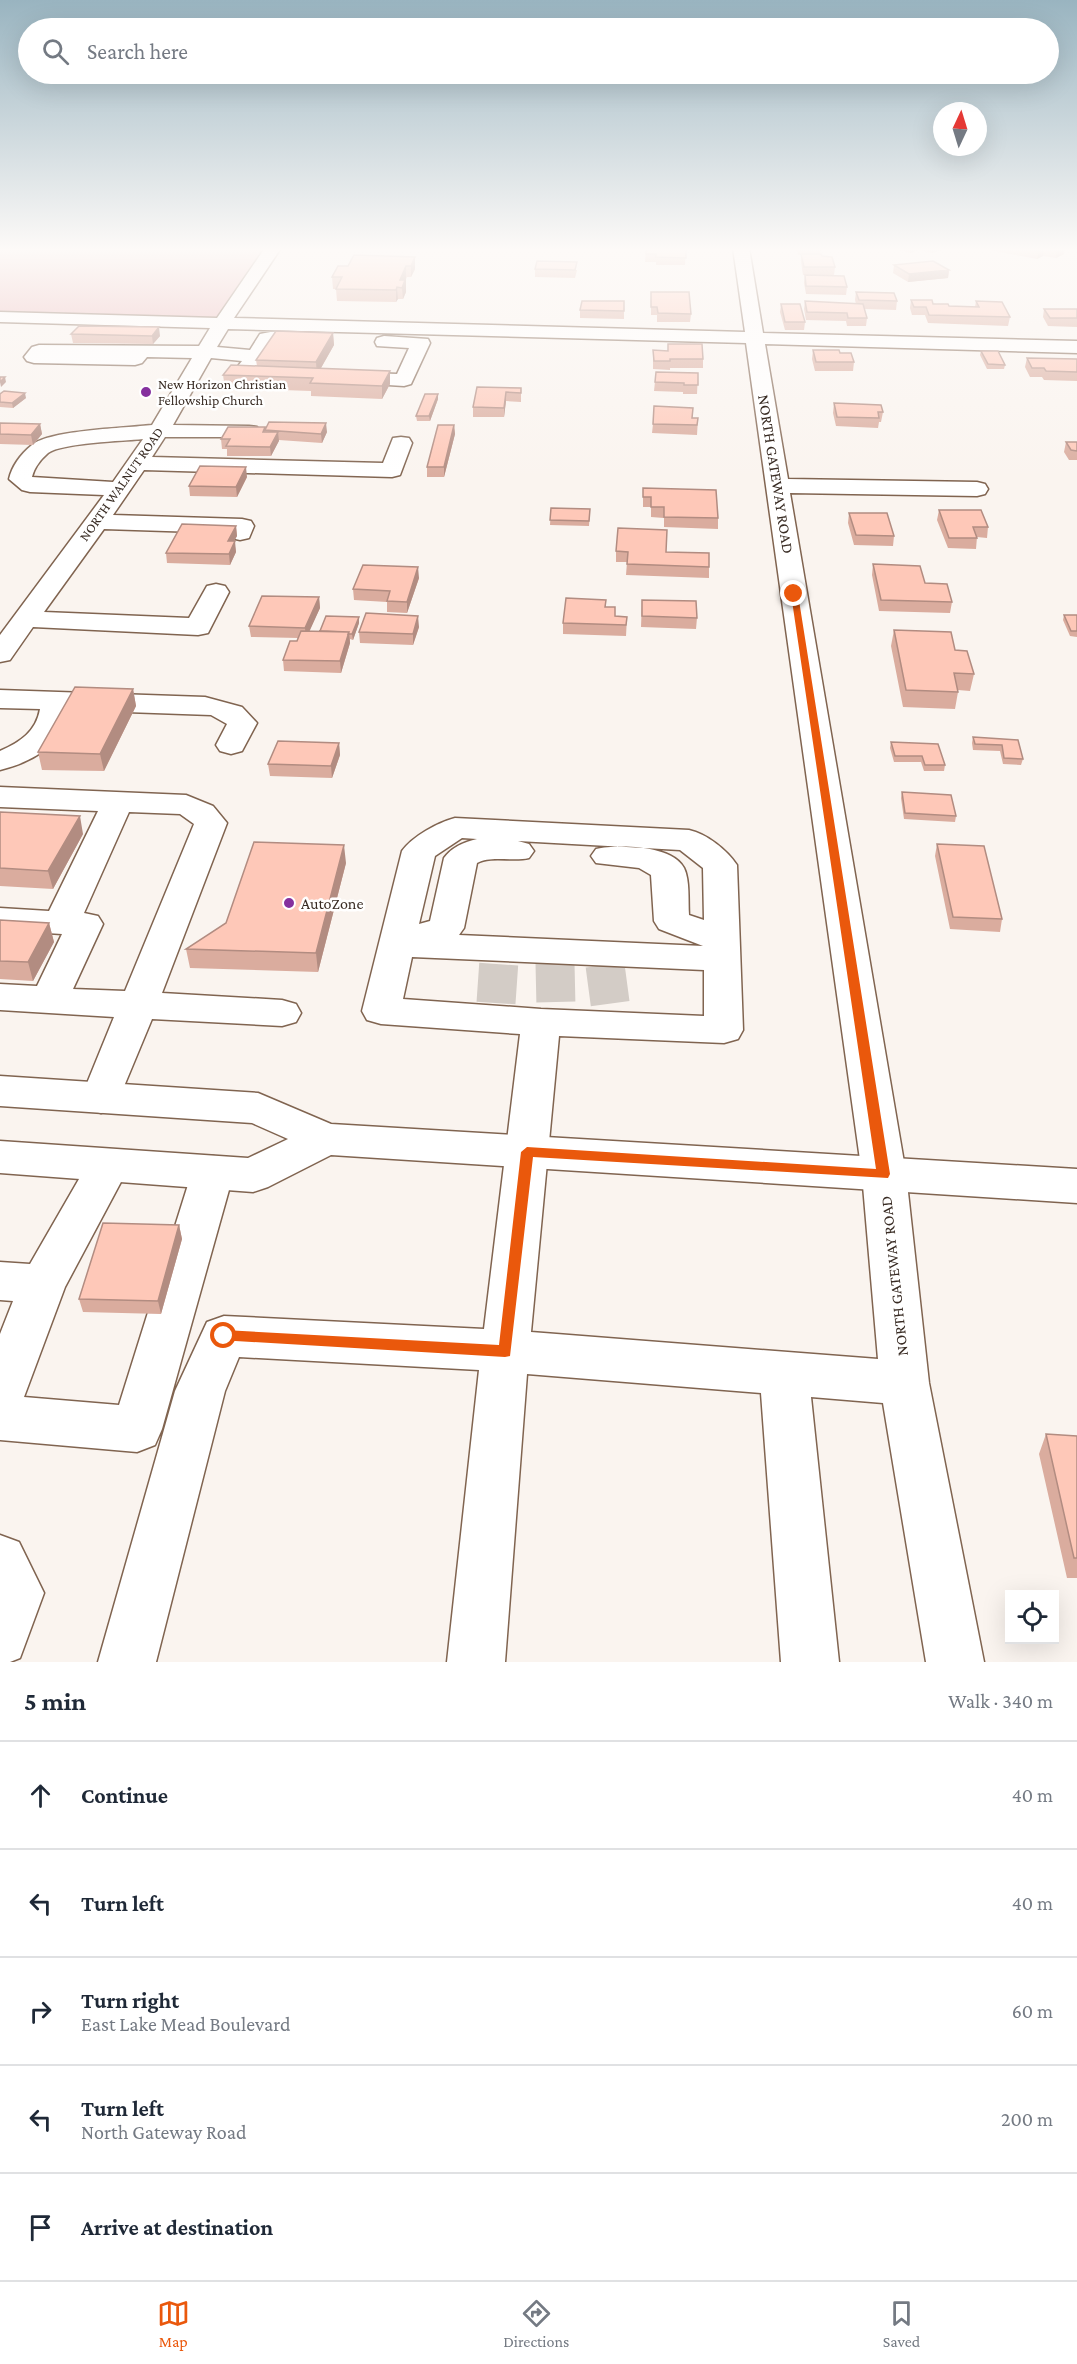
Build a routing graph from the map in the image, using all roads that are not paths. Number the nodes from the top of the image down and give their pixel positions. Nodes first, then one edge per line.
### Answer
1 (220, 326) edge
2 (341, 326) edge
3 (753, 326) edge
4 (755, 338) junction
5 (1017, 345) junction
6 (1077, 347) edge
7 (142, 351) edge
8 (207, 352) junction
9 (255, 356) junction
10 (1077, 364) edge
11 (288, 376) edge
12 (323, 377) edge
13 (159, 431) junction
14 (249, 432) edge
15 (401, 442) dead end
16 (137, 463) junction
17 (778, 486) junction
18 (120, 489) junction
19 (977, 489) dead end
20 (97, 522) junction
21 (240, 533) dead end
22 (216, 592) dead end
23 (24, 619) junction
24 (0, 654) edge
25 (0, 699) edge
26 (56, 701) junction
27 (231, 745) dead end
28 (0, 761) edge
29 (0, 797) edge
30 (113, 813) junction
31 (0, 820) edge
32 (61, 923) junction
33 (13, 926) edge
34 (396, 944) junction
35 (721, 950) junction
36 (0, 997) edge
37 (48, 1000) junction
38 (138, 1005) junction
39 (282, 1013) dead end
40 (551, 1017) junction
41 (0, 1091) edge
42 (101, 1098) junction
43 (326, 1139) junction
44 (527, 1152) junction
45 (0, 1156) edge
46 (109, 1165) junction
47 (213, 1172) junction
48 (884, 1174) junction
49 (1077, 1186) edge
50 (22, 1283) edge
51 (505, 1351) junction
52 (784, 1373) junction
53 (904, 1383) junction
54 (0, 1396) edge
55 (0, 1418) edge
56 (0, 1561) edge
57 (0, 1638) edge
58 (127, 1662) edge
59 (476, 1662) edge
60 (810, 1662) edge
61 (955, 1662) edge

1 - 8 street, NORTH WALNUT ROAD
2 - 4 street
3 - 4 street, NORTH GATEWAY ROAD
4 - 5 street
4 - 17 street, NORTH GATEWAY ROAD
5 - 6 street
5 - 10 street
7 - 8 street
8 - 9 street
8 - 13 street, NORTH WALNUT ROAD
9 - 11 street
9 - 12 street
13 - 14 street
13 - 16 street, NORTH WALNUT ROAD
13 - 18 street
15 - 16 street
16 - 18 street, NORTH WALNUT ROAD
17 - 19 street
17 - 48 street, NORTH GATEWAY ROAD
18 - 20 street, NORTH WALNUT ROAD
20 - 21 street
20 - 23 street, NORTH WALNUT ROAD
22 - 23 street
23 - 24 street, NORTH WALNUT ROAD
25 - 26 street
26 - 27 street
26 - 28 street
29 - 30 street
30 - 31 street
30 - 32 street
30 - 38 street
32 - 33 street
32 - 37 street
34 - 35 street
34 - 35 street
34 - 35 street
34 - 40 street
35 - 40 street
36 - 37 street
37 - 38 street
38 - 39 street
38 - 42 street
40 - 44 street
41 - 42 street
42 - 43 street
43 - 44 street
43 - 47 street
44 - 48 street
44 - 51 street
45 - 46 street
46 - 47 street
46 - 50 street
47 - 55 street
48 - 49 street
48 - 53 street, NORTH GATEWAY ROAD
50 - 54 street
51 - 52 street
51 - 58 street
51 - 59 street
52 - 53 street
52 - 60 street
53 - 61 street, NORTH GATEWAY ROAD
56 - 57 street

